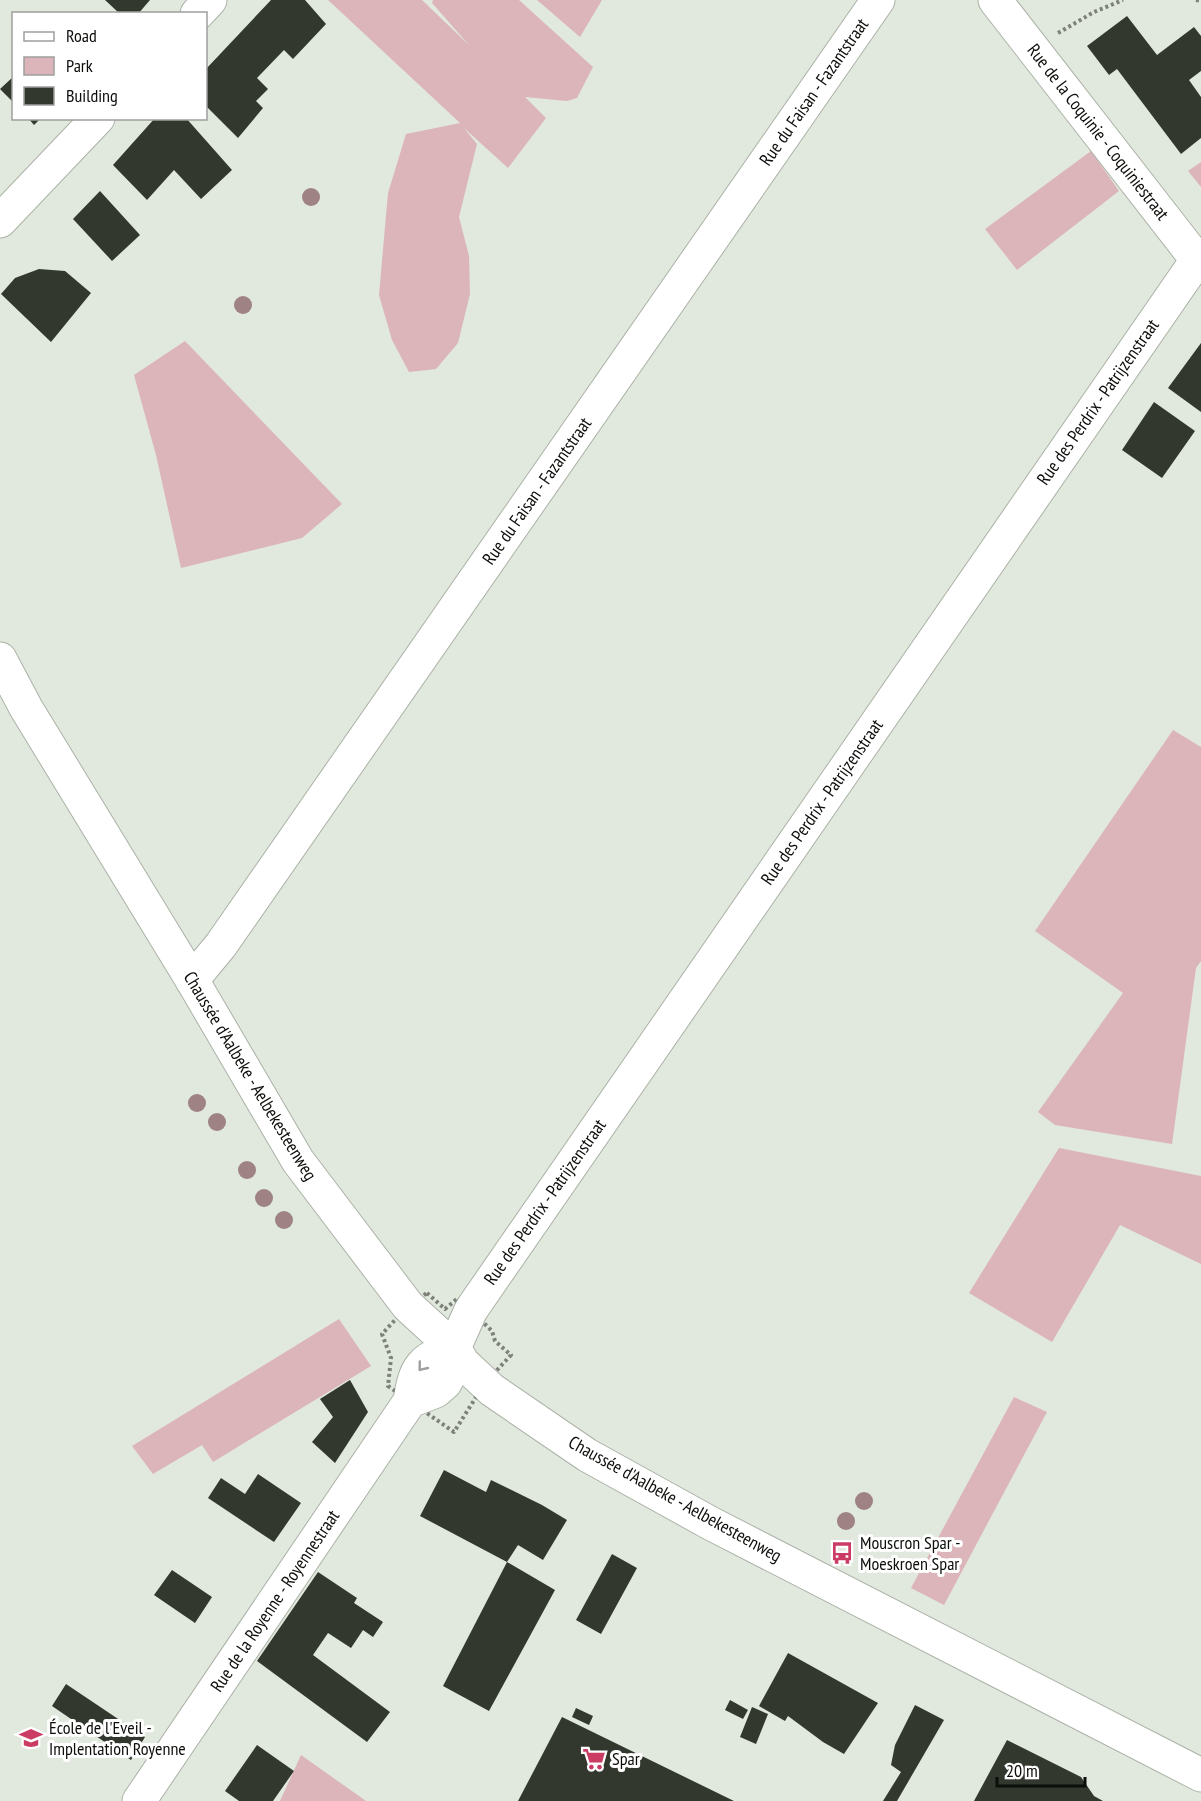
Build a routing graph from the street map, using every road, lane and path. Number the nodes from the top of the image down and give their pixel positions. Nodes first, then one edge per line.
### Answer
1 (210, 0) edge
2 (878, 0) edge
3 (995, 0) edge
4 (1123, 0) edge
5 (1197, 0) edge
6 (1201, 1) edge
7 (200, 12) edge
8 (1035, 49) junction
9 (96, 120) edge
10 (0, 221) edge
11 (1199, 263) edge
12 (0, 659) edge
13 (192, 980) junction
14 (454, 1348) junction
15 (1201, 1774) edge
16 (139, 1801) edge

1 - 7 street
2 - 13 street, Rue du Faisan - Fazantstraat
3 - 8 street, Rue de la Coquinie - Coquiniestraat
4 - 8 path
5 - 6 path
8 - 11 street, Rue de la Coquinie - Coquiniestraat
9 - 10 street
11 - 14 street, Rue des Perdrix - Patrijzenstraat
12 - 13 street, Chaussée d'Aalbeke - Aelbekesteenweg
13 - 14 street, Chaussée d'Aalbeke - Aelbekesteenweg
14 - 15 street, Chaussée d'Aalbeke - Aelbekesteenweg
14 - 16 street, Rue de la Royenne - Royennestraat

